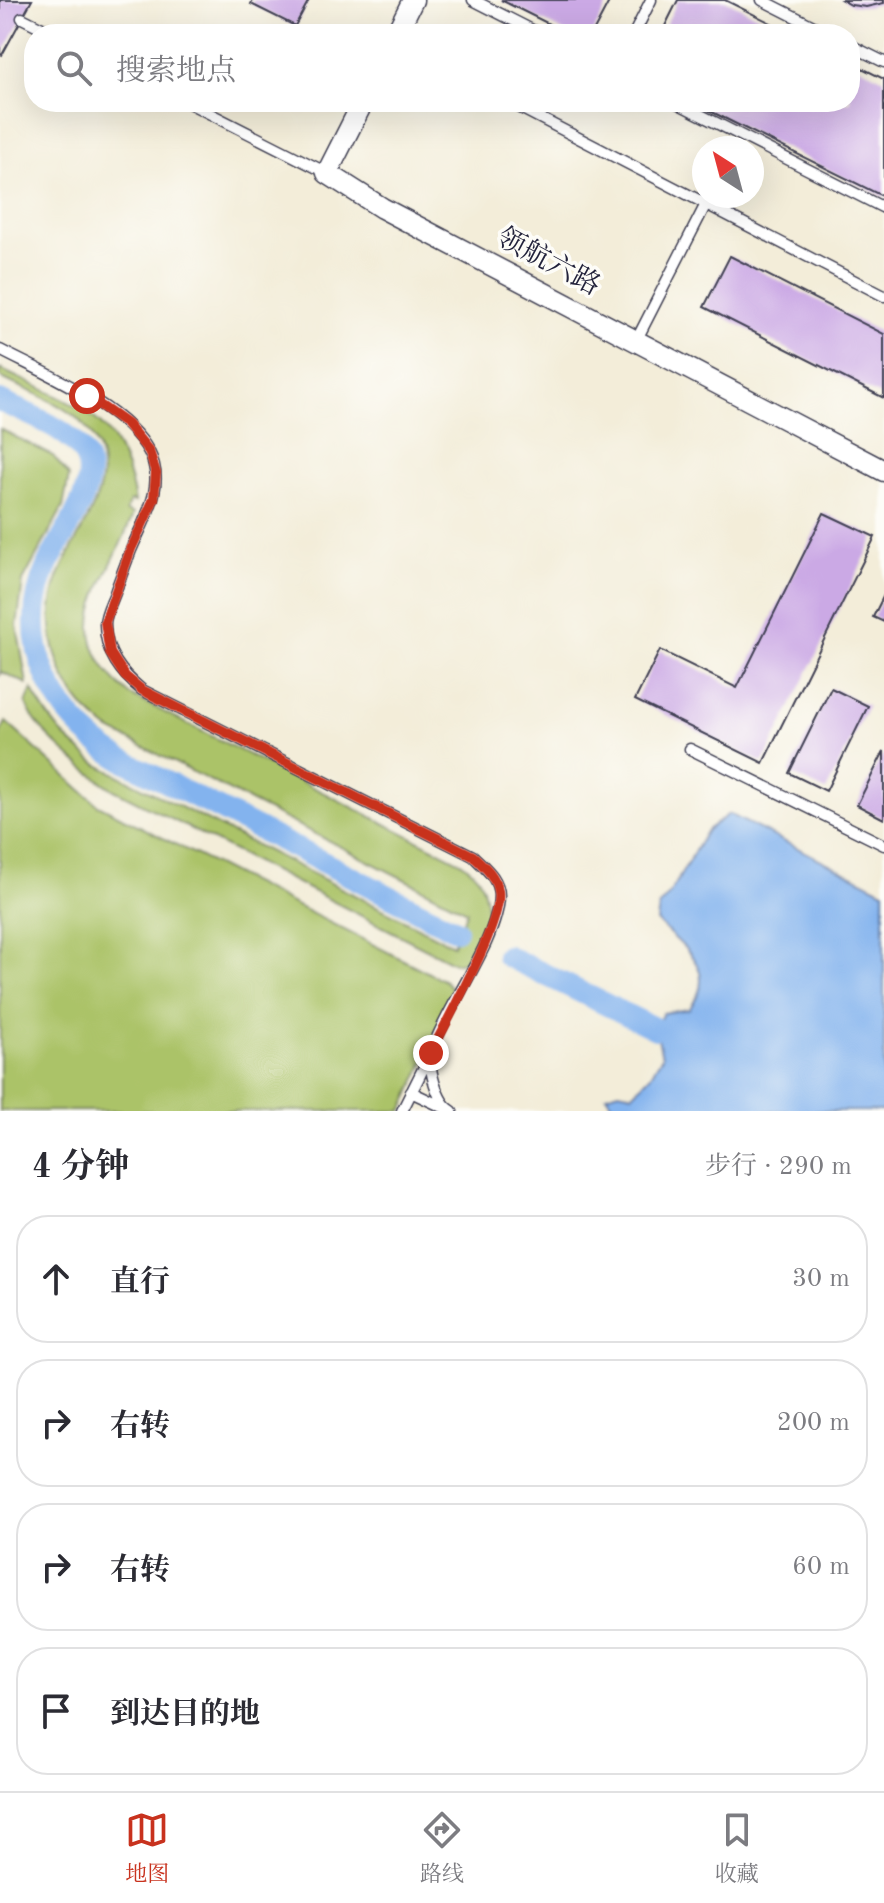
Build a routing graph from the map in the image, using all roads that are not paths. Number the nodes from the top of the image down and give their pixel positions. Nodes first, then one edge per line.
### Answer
1 (413, 0) edge
2 (473, 0) edge
3 (651, 0) edge
4 (762, 0) edge
5 (22, 18) dead end
6 (34, 24) edge
7 (401, 24) edge
8 (520, 24) edge
9 (639, 24) edge
10 (809, 24) edge
11 (860, 50) edge
12 (884, 62) edge
13 (207, 112) edge
14 (358, 112) edge
15 (528, 112) edge
16 (695, 112) edge
17 (327, 173) junction
18 (692, 197) edge
19 (704, 208) edge
20 (714, 208) edge
21 (884, 208) edge
22 (884, 296) edge
23 (636, 341) junction
24 (0, 350) edge
25 (884, 471) edge
26 (690, 749) dead end
27 (884, 845) edge
28 (431, 1053) junction
29 (411, 1092) junction
30 (450, 1110) edge
31 (402, 1111) edge

1 - 7 street
2 - 8 lane
3 - 9 lane
4 - 10 lane
5 - 6 lane
11 - 12 lane
13 - 17 lane, 领航六路
14 - 17 street
15 - 18 lane
16 - 21 lane
17 - 23 street, 领航六路
19 - 23 lane
20 - 22 lane
23 - 25 street, 领航六路
24 - 28 lane
26 - 27 lane
28 - 29 lane
28 - 30 lane
29 - 30 lane
29 - 31 lane

